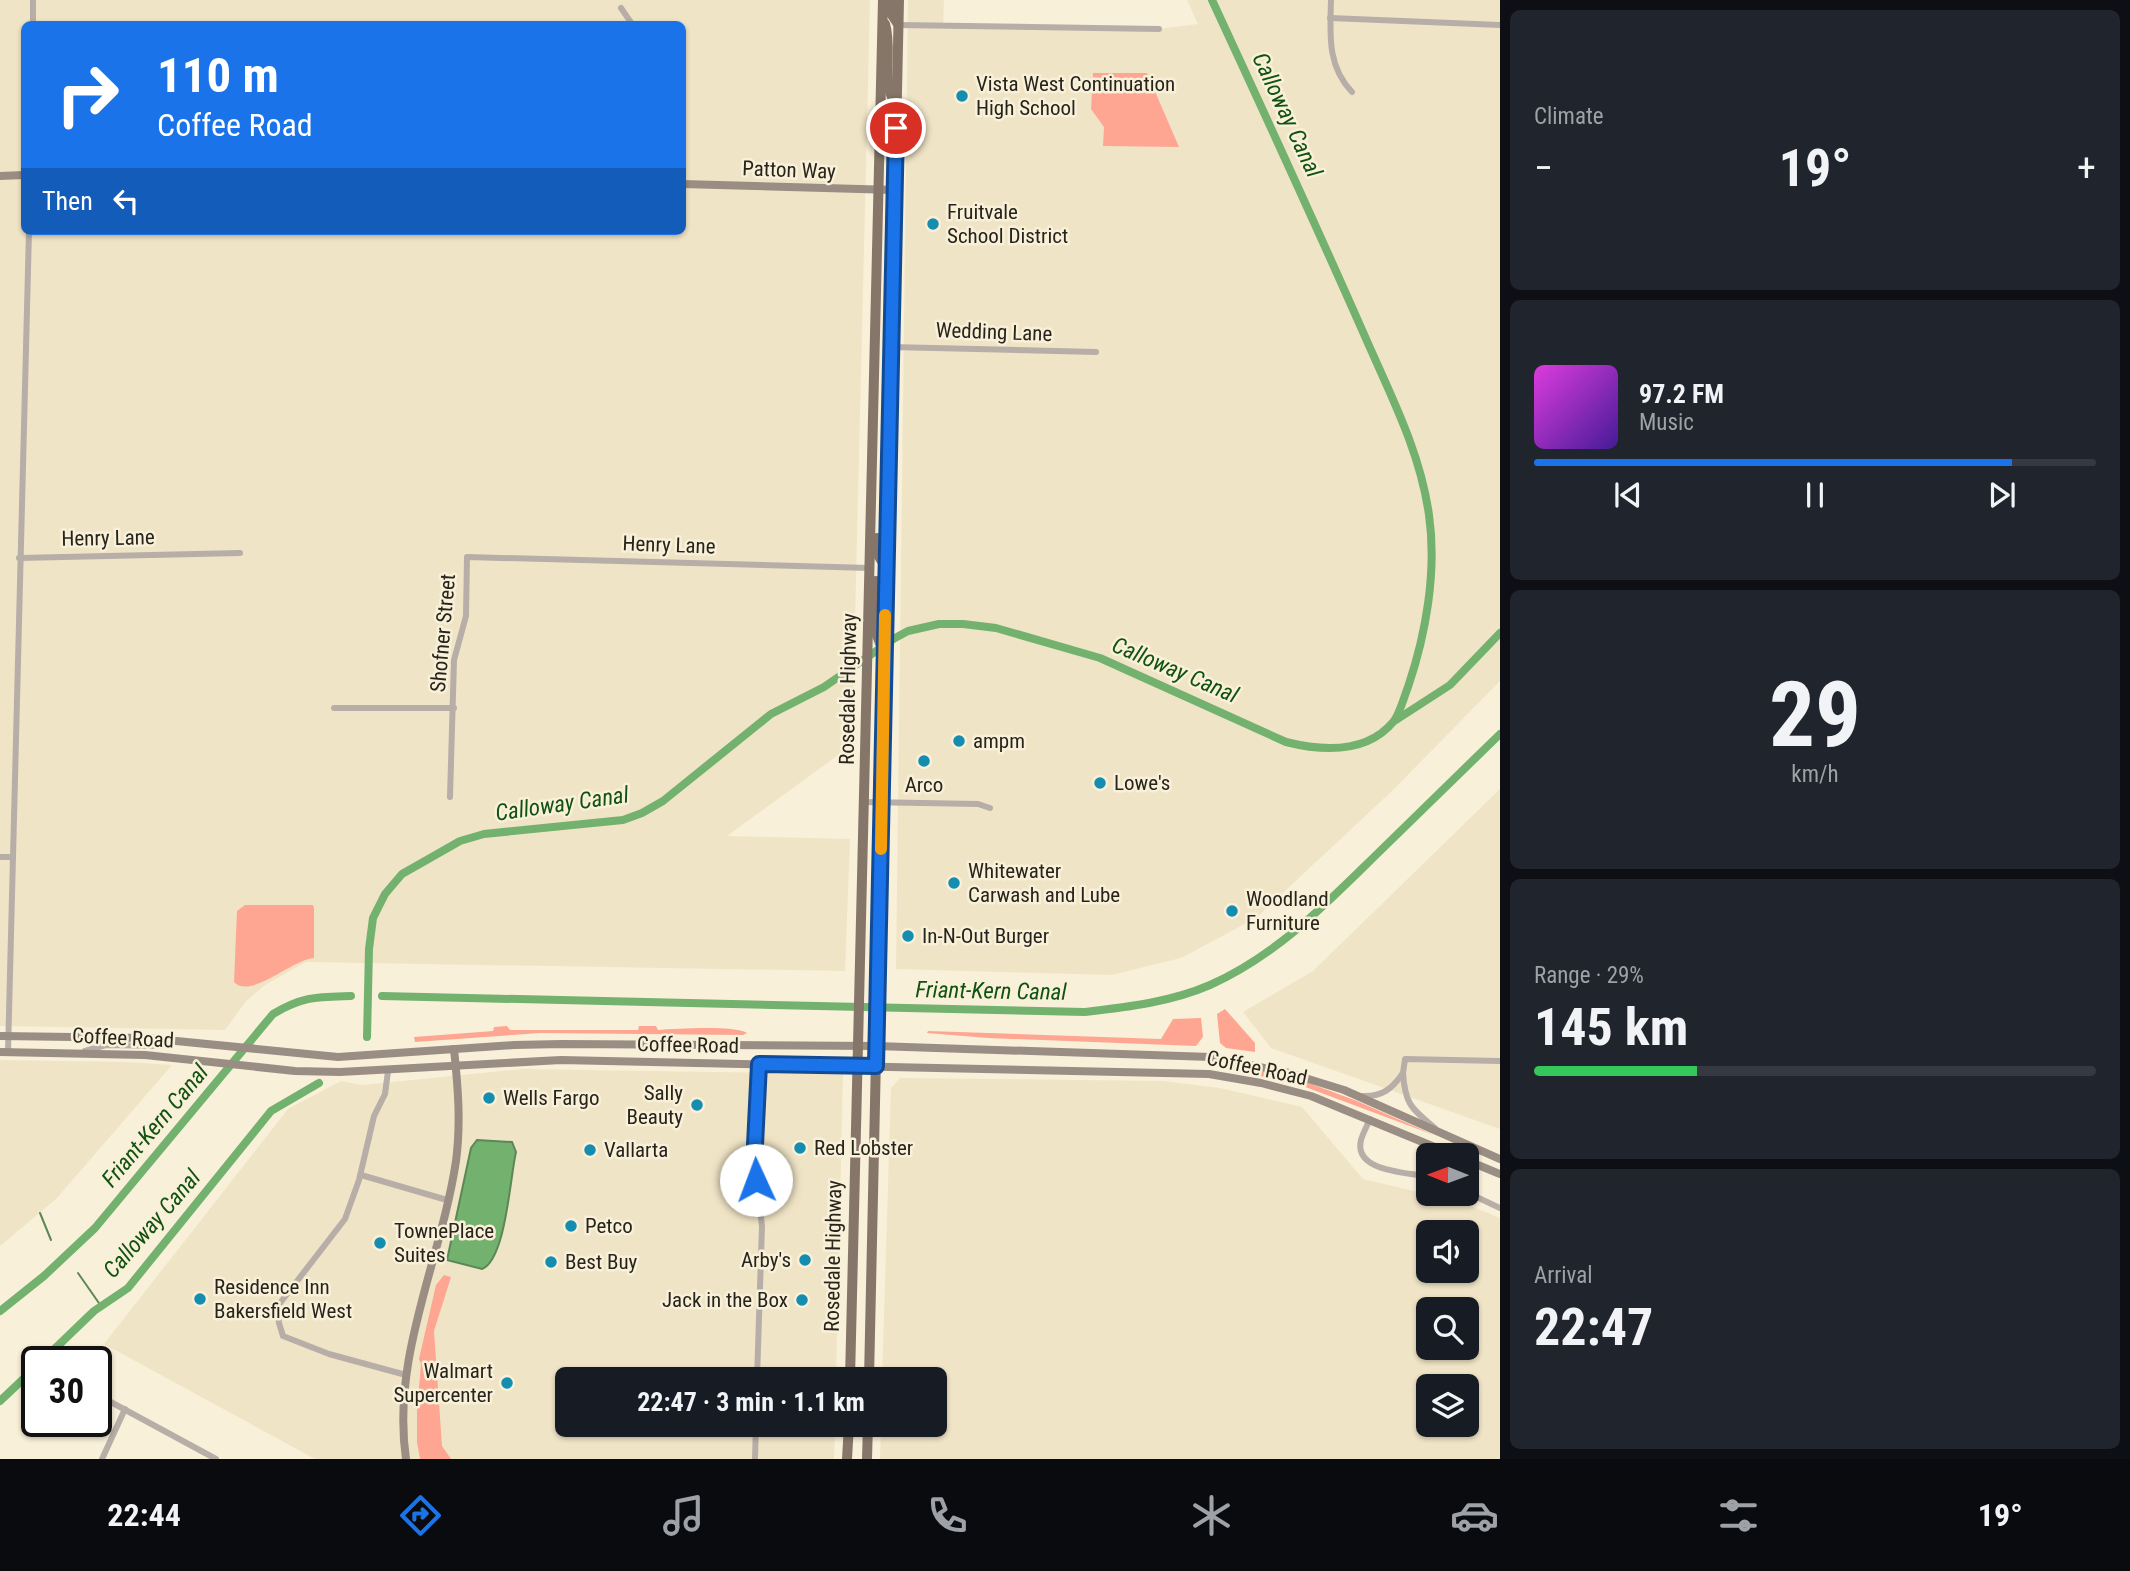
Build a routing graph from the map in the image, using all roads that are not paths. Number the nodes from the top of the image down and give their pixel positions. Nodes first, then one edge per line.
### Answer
1 (33, 0) edge
2 (883, 0) edge
3 (890, 0) edge
4 (899, 0) edge
5 (1331, 0) edge
6 (621, 8) dead end
7 (882, 16) junction
8 (1330, 18) junction
9 (33, 21) edge
10 (630, 21) edge
11 (1500, 24) edge
12 (898, 25) junction
13 (1159, 29) dead end
14 (1352, 92) dead end
15 (896, 105) junction
16 (21, 175) edge
17 (0, 176) edge
18 (686, 184) edge
19 (879, 190) junction
20 (894, 190) junction
21 (29, 235) edge
22 (891, 346) junction
23 (1096, 352) dead end
24 (872, 476) junction
25 (240, 553) dead end
26 (467, 556) joint
27 (19, 558) junction
28 (870, 568) junction
29 (886, 568) junction
30 (877, 630) junction
31 (334, 708) dead end
32 (454, 708) junction
33 (450, 797) dead end
34 (865, 802) junction
35 (882, 803) junction
36 (990, 808) dead end
37 (0, 857) edge
38 (12, 857) junction
39 (4, 1036) edge
40 (170, 1041) junction
41 (858, 1046) junction
42 (876, 1046) junction
43 (454, 1049) junction
44 (4, 1052) edge
45 (80, 1053) junction
46 (1500, 1061) edge
47 (759, 1064) junction
48 (856, 1065) junction
49 (456, 1066) junction
50 (876, 1066) junction
51 (388, 1071) junction
52 (1403, 1073) junction
53 (1354, 1095) junction
54 (1370, 1119) junction
55 (1439, 1132) junction
56 (1426, 1143) edge
57 (1500, 1159) edge
58 (1479, 1165) edge
59 (1500, 1174) edge
60 (360, 1175) junction
61 (1416, 1175) edge
62 (1479, 1198) edge
63 (447, 1199) junction
64 (1500, 1208) edge
65 (757, 1367) edge
66 (850, 1367) edge
67 (869, 1367) edge
68 (406, 1375) junction
69 (112, 1402) edge
70 (125, 1409) junction
71 (756, 1437) edge
72 (848, 1437) edge
73 (868, 1437) edge
74 (200, 1450) junction
75 (102, 1459) edge
76 (195, 1459) edge
77 (216, 1459) edge
78 (406, 1459) edge
79 (755, 1459) edge
80 (847, 1459) edge
81 (867, 1459) edge

1 - 9 street
2 - 7 main road, Rosedale Highway
3 - 12 main road
4 - 12 main road, Rosedale Highway
5 - 8 street
6 - 10 street
7 - 15 main road
7 - 19 main road, Rosedale Highway
8 - 11 street
8 - 14 street
12 - 13 street
12 - 15 main road, Rosedale Highway
15 - 20 main road, Rosedale Highway
16 - 17 main road
18 - 19 main road, Patton Way
19 - 20 main road, Patton Way
19 - 24 main road, Rosedale Highway
20 - 22 main road, Rosedale Highway
21 - 27 street
22 - 23 street, Wedding Lane
22 - 29 main road, Rosedale Highway
24 - 28 main road, Rosedale Highway
24 - 29 main road
25 - 27 street, Henry Lane
26 - 28 street, Henry Lane
26 - 32 street, Shofner Street
27 - 38 street
28 - 30 main road, Rosedale Highway
29 - 30 main road, Rosedale Highway
30 - 34 main road, Rosedale Highway
30 - 35 main road, Rosedale Highway
31 - 32 street
32 - 33 street, Shofner Street
34 - 35 street
34 - 41 main road, Rosedale Highway
35 - 36 street
35 - 42 main road, Rosedale Highway
37 - 38 street
38 - 39 street
39 - 40 main road, Coffee Road
39 - 44 street
40 - 43 main road, Coffee Road
40 - 45 street
41 - 42 main road, Coffee Road
41 - 43 main road, Coffee Road
41 - 48 main road, Rosedale Highway
42 - 50 main road, Rosedale Highway
42 - 53 main road, Coffee Road
43 - 49 main road
44 - 45 main road, Coffee Road
45 - 51 main road, Coffee Road
46 - 52 street, Coffee Road
47 - 48 main road, Coffee Road
47 - 49 main road, Coffee Road
47 - 65 street
48 - 50 main road, Coffee Road
48 - 66 main road, Rosedale Highway
49 - 51 main road, Coffee Road
49 - 63 main road
50 - 54 main road, Coffee Road
50 - 67 main road, Rosedale Highway
51 - 60 street
52 - 53 street, Coffee Road
52 - 55 street, Coffee Road
53 - 55 main road, Coffee Road
54 - 56 main road, Coffee Road
54 - 61 street
55 - 57 main road, Coffee Road
58 - 59 main road
60 - 63 street
60 - 68 street
62 - 64 street
63 - 68 main road
68 - 78 main road
69 - 70 street
70 - 74 street
70 - 75 street
71 - 79 street
72 - 80 main road
73 - 81 main road
74 - 76 street
74 - 77 street

